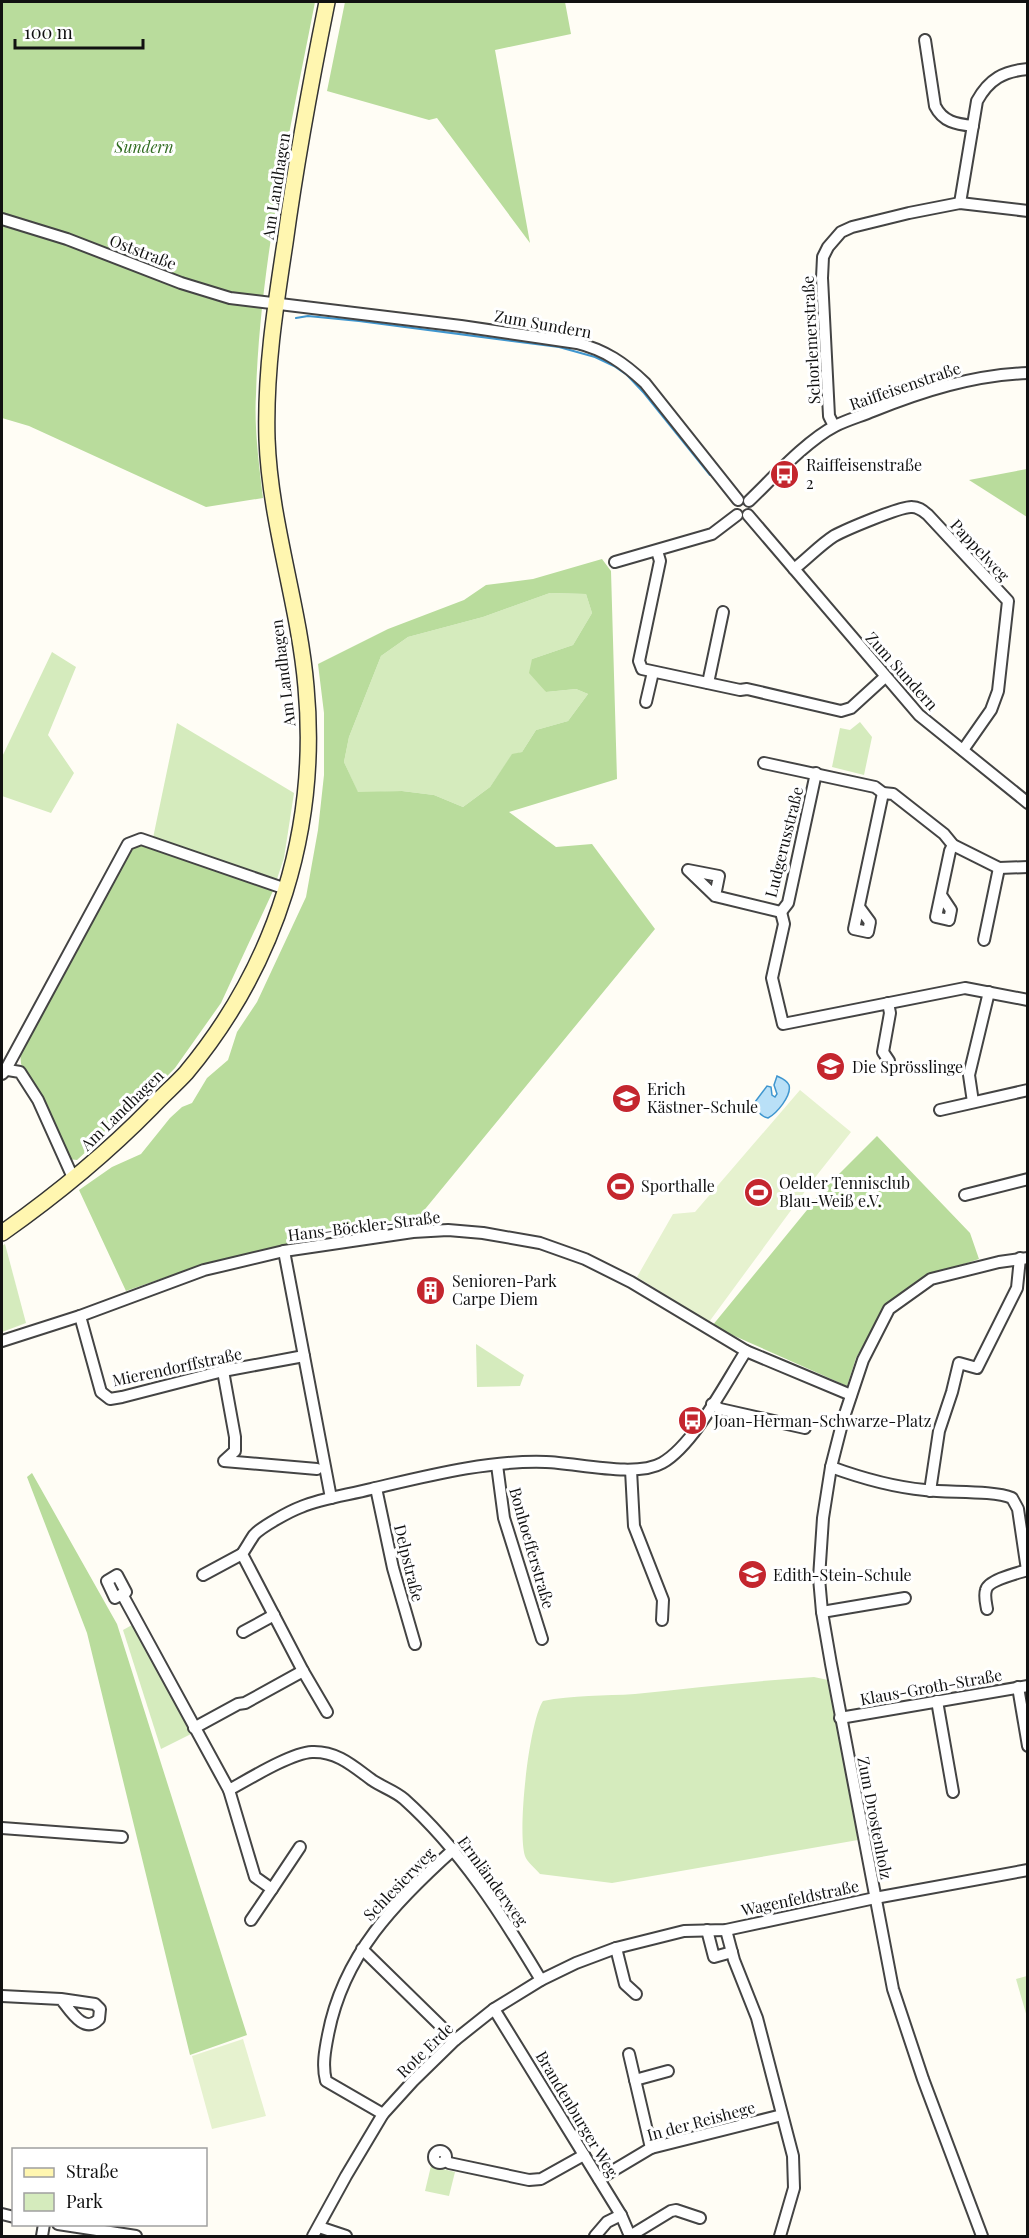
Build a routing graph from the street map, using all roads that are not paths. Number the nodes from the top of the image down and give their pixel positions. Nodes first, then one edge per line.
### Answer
1 (327, 2) edge
2 (925, 40) dead end
3 (1028, 69) edge
4 (973, 126) junction
5 (960, 203) junction
6 (1028, 212) edge
7 (2, 219) edge
8 (276, 303) junction
9 (1028, 373) edge
10 (834, 426) junction
11 (743, 500) junction
12 (743, 515) junction
13 (657, 551) junction
14 (615, 562) dead end
15 (794, 569) junction
16 (723, 612) dead end
17 (653, 672) junction
18 (885, 677) junction
19 (708, 683) junction
20 (646, 702) dead end
21 (963, 750) junction
22 (765, 763) dead end
23 (816, 773) junction
24 (884, 793) junction
25 (1028, 803) edge
26 (952, 845) junction
27 (1028, 867) edge
28 (999, 868) junction
29 (286, 889) junction
30 (941, 895) dead end
31 (715, 896) dead end
32 (859, 908) dead end
33 (781, 912) junction
34 (984, 940) dead end
35 (989, 992) junction
36 (1028, 1000) edge
37 (888, 1003) junction
38 (889, 1061) dead end
39 (3, 1071) edge
40 (1028, 1090) edge
41 (973, 1102) junction
42 (940, 1110) dead end
43 (1028, 1179) edge
44 (74, 1180) junction
45 (965, 1195) dead end
46 (2, 1233) edge
47 (284, 1251) junction
48 (1024, 1258) edge
49 (80, 1316) junction
50 (2, 1341) edge
51 (746, 1351) junction
52 (304, 1356) junction
53 (224, 1371) junction
54 (851, 1395) junction
55 (712, 1404) junction
56 (805, 1428) dead end
57 (496, 1465) junction
58 (831, 1467) junction
59 (317, 1469) dead end
60 (631, 1470) junction
61 (376, 1488) junction
62 (930, 1491) junction
63 (331, 1498) junction
64 (242, 1554) junction
65 (1027, 1570) edge
66 (203, 1575) dead end
67 (122, 1594) dead end
68 (905, 1598) dead end
69 (987, 1609) dead end
70 (822, 1612) junction
71 (274, 1615) junction
72 (662, 1620) dead end
73 (243, 1632) dead end
74 (542, 1639) dead end
75 (415, 1644) dead end
76 (303, 1671) junction
77 (1023, 1686) edge
78 (937, 1701) junction
79 (327, 1712) dead end
80 (840, 1718) junction
81 (194, 1728) junction
82 (1028, 1746) edge
83 (229, 1790) junction
84 (953, 1792) dead end
85 (2, 1828) edge
86 (122, 1837) dead end
87 (300, 1847) dead end
88 (454, 1849) junction
89 (1028, 1870) edge
90 (272, 1889) junction
91 (875, 1898) junction
92 (251, 1920) dead end
93 (707, 1930) junction
94 (726, 1930) junction
95 (616, 1948) junction
96 (362, 1949) junction
97 (732, 1952) junction
98 (541, 1980) junction
99 (636, 1994) dead end
100 (2, 1996) edge
101 (61, 1999) dead end
102 (494, 2009) junction
103 (455, 2040) junction
104 (629, 2054) dead end
105 (668, 2071) dead end
106 (635, 2080) junction
107 (383, 2114) junction
108 (782, 2115) junction
109 (651, 2148) junction
110 (584, 2155) junction
111 (445, 2160) dead end
112 (599, 2179) junction
113 (621, 2215) junction
114 (700, 2218) dead end
115 (71, 2226) edge
116 (316, 2232) edge
117 (136, 2236) edge
118 (346, 2236) edge
119 (595, 2236) edge
120 (630, 2236) edge
121 (780, 2236) edge
122 (982, 2236) edge

1 - 8 street, Am Landhagen
2 - 4 street
3 - 4 street
4 - 5 street
5 - 6 street, Schorlemerstraße
5 - 10 street, Schorlemerstraße
7 - 8 street, Oststraße
8 - 11 street, Zum Sundern
8 - 29 street, Am Landhagen
9 - 10 street, Raiffeisenstraße
10 - 11 street, Raiffeisenstraße
11 - 12 street
12 - 13 street
12 - 15 street, Zum Sundern
13 - 14 street
13 - 17 street
15 - 18 street, Zum Sundern
15 - 21 street, Pappelweg
16 - 19 street
17 - 19 street
17 - 20 street
18 - 19 street
18 - 21 street, Zum Sundern
21 - 25 street, Zum Sundern
22 - 23 street
23 - 24 street
23 - 33 street, Ludgerusstraße
24 - 26 street
24 - 32 street
26 - 28 street
26 - 30 street
27 - 28 street
28 - 34 street
29 - 39 street
29 - 44 street, Am Landhagen
31 - 33 street
33 - 37 street, Ludgerusstraße
35 - 36 street, Ludgerusstraße
35 - 37 street, Ludgerusstraße
35 - 41 street
37 - 38 street
39 - 44 street
40 - 41 street
41 - 42 street
43 - 45 street
44 - 46 street, Am Landhagen
47 - 49 street, Hans-Böckler-Straße
47 - 51 street, Hans-Böckler-Straße
47 - 52 street
48 - 54 street, Zum Drostenholz
48 - 62 street
49 - 50 street, Hans-Böckler-Straße
49 - 53 street, Mierendorffstraße
51 - 54 street, Hans-Böckler-Straße
51 - 55 street
52 - 53 street, Mierendorffstraße
52 - 63 street
53 - 59 street
54 - 58 street, Zum Drostenholz
55 - 56 street
55 - 60 street
57 - 60 street
57 - 61 street
57 - 74 street, Bonhoefferstraße
58 - 62 street
58 - 70 street, Zum Drostenholz
60 - 72 street
61 - 63 street
61 - 75 street, Delpstraße
62 - 65 street
63 - 64 street
64 - 66 street
64 - 71 street
65 - 69 street
67 - 81 street
68 - 70 street
70 - 80 street, Zum Drostenholz
71 - 73 street
71 - 76 street
76 - 79 street
76 - 81 street
77 - 78 street, Klaus-Groth-Straße
77 - 82 street
78 - 80 street, Klaus-Groth-Straße
78 - 84 street
80 - 91 street, Zum Drostenholz
81 - 83 street
83 - 88 street, Ermländerweg
83 - 90 street
85 - 86 street
87 - 90 street
88 - 96 street, Schlesierweg
88 - 98 street, Ermländerweg
89 - 91 street, Wagenfeldstraße
90 - 92 street
91 - 94 street, Wagenfeldstraße
91 - 122 street, Zum Drostenholz
93 - 94 street, Wagenfeldstraße
93 - 95 street, Wagenfeldstraße
93 - 97 street
94 - 97 street, In der Reishege
95 - 98 street, Rote Erde
95 - 99 street
96 - 103 street
96 - 107 street, Schlesierweg
97 - 108 street, In der Reishege
98 - 102 street, Rote Erde
100 - 101 street
102 - 103 street, Rote Erde
102 - 110 street, Brandenburger Weg
103 - 107 street, Rote Erde
104 - 106 street
105 - 106 street
106 - 109 street
107 - 116 street, Rote Erde
108 - 109 street, In der Reishege
108 - 121 street, In der Reishege
109 - 112 street, In der Reishege
110 - 111 street
110 - 112 street, Brandenburger Weg
112 - 113 street, Brandenburger Weg
113 - 119 street
113 - 120 street, Brandenburger Weg
114 - 120 street, Brandenburger Weg
115 - 117 street
116 - 118 street

